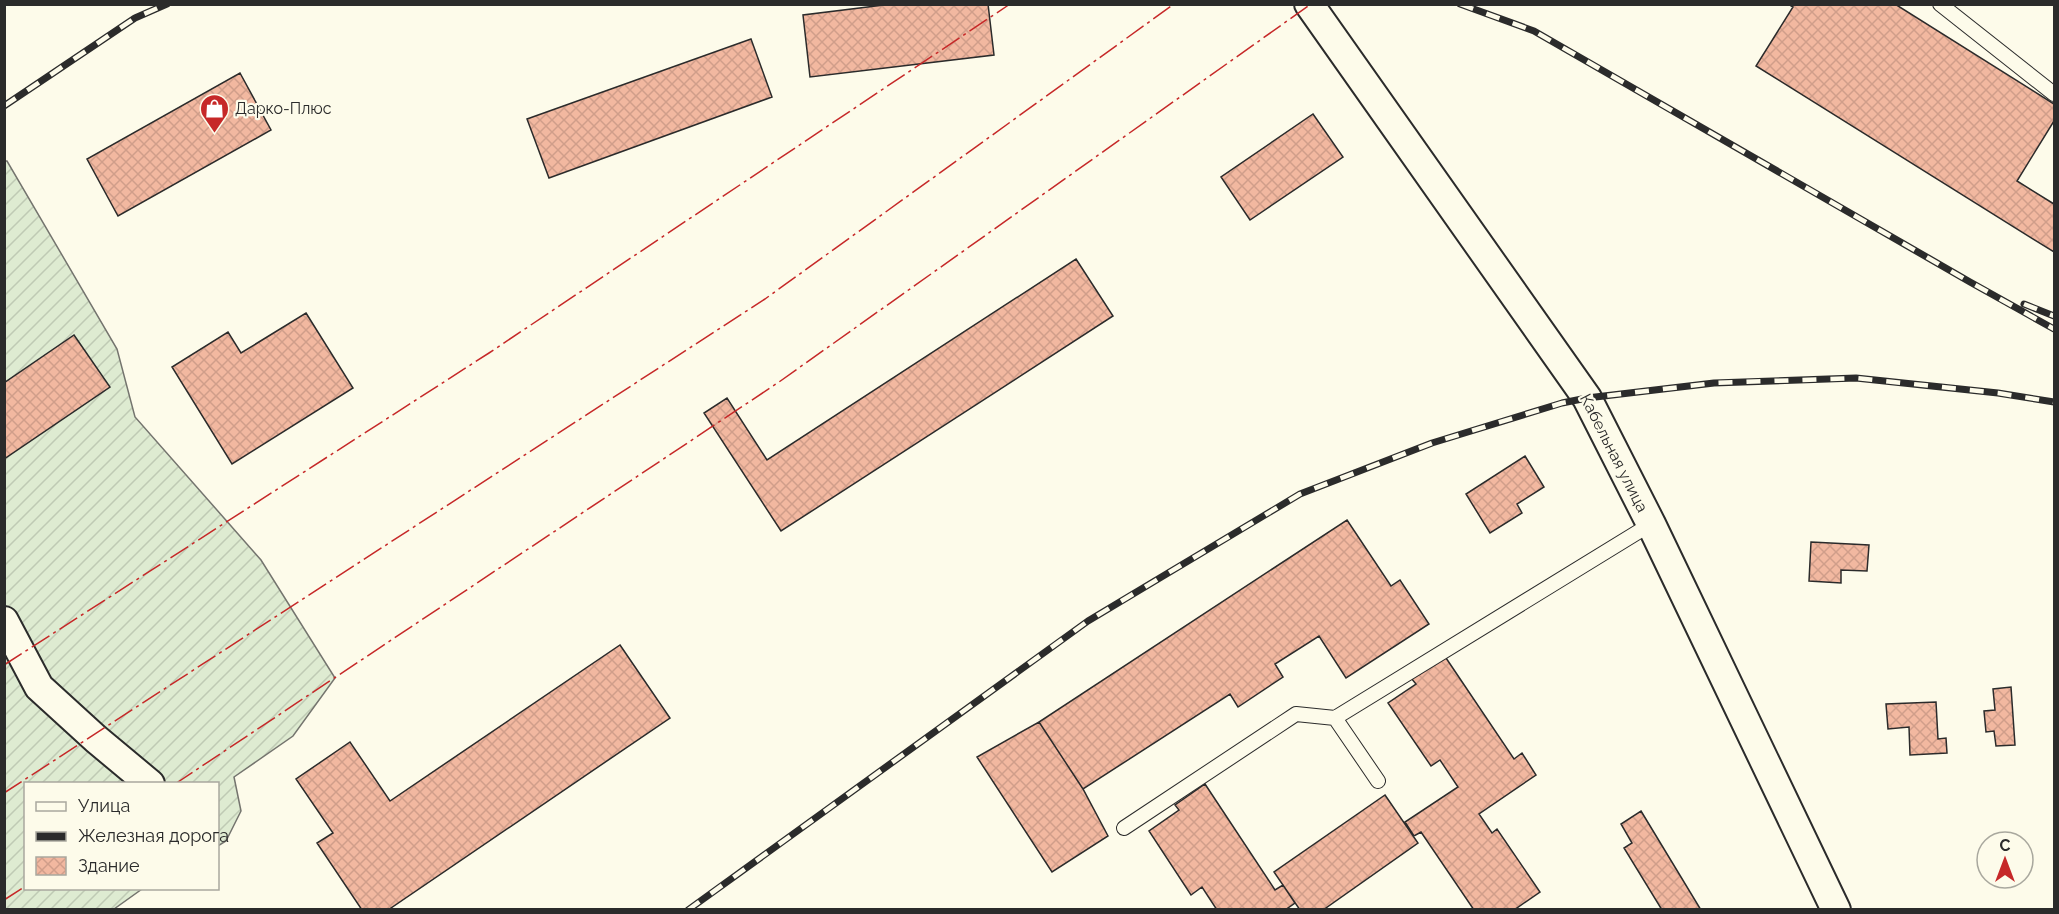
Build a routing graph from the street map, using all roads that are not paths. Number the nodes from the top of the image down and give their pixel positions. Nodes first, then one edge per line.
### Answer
1 (1309, 4) edge
2 (1940, 4) edge
3 (2055, 94) edge
4 (1651, 524) junction
5 (4, 621) edge
6 (1335, 718) junction
7 (1378, 781) dead end
8 (149, 782) edge
9 (1124, 828) dead end
10 (1836, 909) edge

1 - 4 street, Кабельная улица
2 - 3 lane
4 - 6 lane
4 - 10 street, Кабельная улица
5 - 8 street
6 - 7 lane
6 - 9 lane

